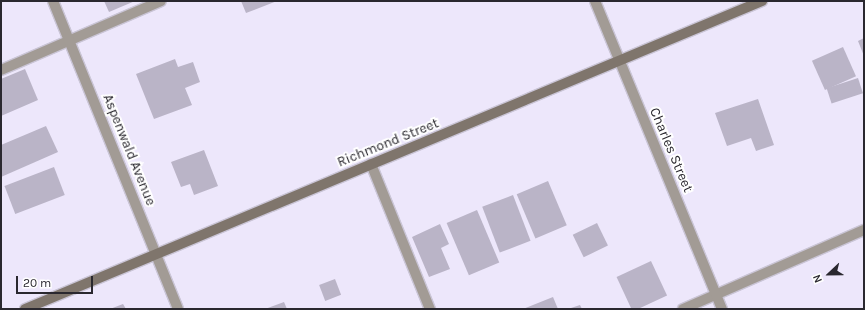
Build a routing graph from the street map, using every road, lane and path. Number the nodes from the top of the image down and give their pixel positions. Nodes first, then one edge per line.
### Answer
1 (53, 1) edge
2 (162, 1) edge
3 (595, 1) edge
4 (762, 1) edge
5 (70, 40) junction
6 (620, 63) junction
7 (1, 70) edge
8 (371, 164) junction
9 (864, 230) edge
10 (156, 254) junction
11 (716, 294) junction
12 (25, 309) edge
13 (178, 309) edge
14 (430, 309) edge
15 (683, 309) edge
16 (722, 309) edge

1 - 5 street, Aspenwald Avenue
2 - 5 street
3 - 6 street, Charles Street
4 - 6 street, Richmond Street
5 - 7 street
5 - 10 street, Aspenwald Avenue
6 - 8 street, Richmond Street
6 - 11 street, Charles Street
8 - 10 street, Richmond Street
8 - 14 street
9 - 11 street
10 - 12 street, Richmond Street
10 - 13 street, Aspenwald Avenue
11 - 15 street
11 - 16 street, Charles Street

